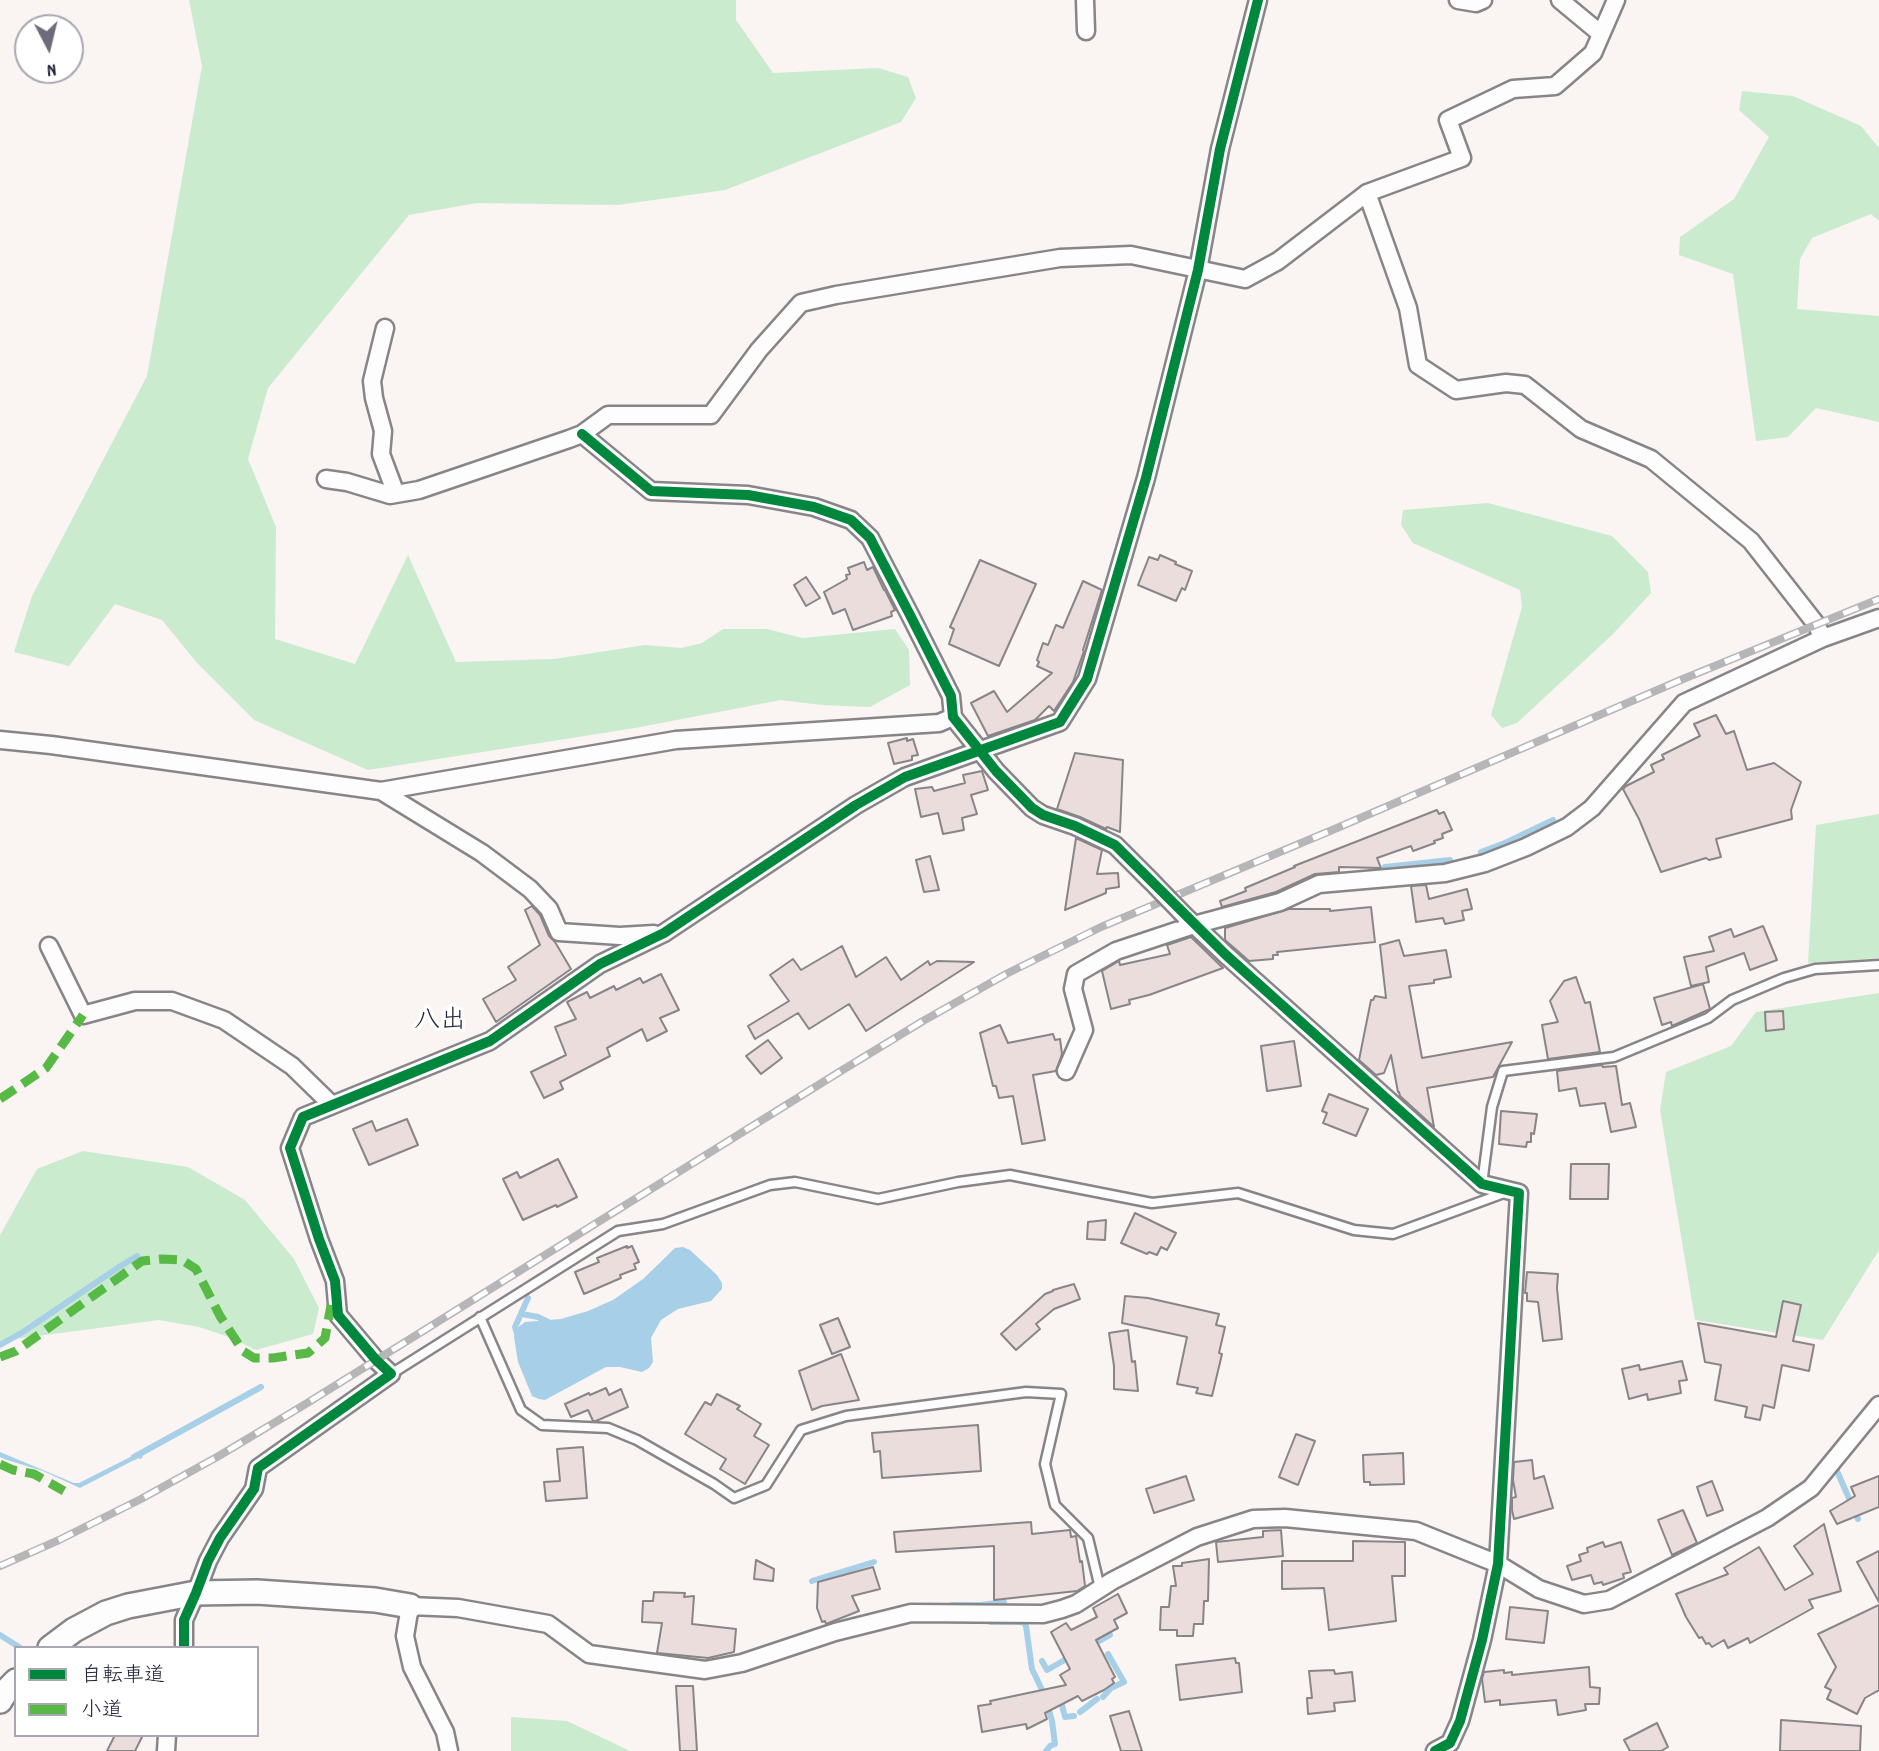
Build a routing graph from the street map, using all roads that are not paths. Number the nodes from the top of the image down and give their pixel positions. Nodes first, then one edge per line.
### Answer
1 (1085, 0) edge
2 (1258, 0) edge
3 (1458, 0) edge
4 (1483, 0) edge
5 (1560, 0) edge
6 (1616, 0) edge
7 (1086, 31) dead end
8 (1601, 34) junction
9 (1367, 192) junction
10 (1198, 271) junction
11 (385, 328) dead end
12 (582, 434) junction
13 (326, 479) dead end
14 (396, 494) junction
15 (1879, 618) edge
16 (1823, 638) junction
17 (953, 717) junction
18 (0, 740) edge
19 (980, 751) junction
20 (381, 791) junction
21 (1189, 921) junction
22 (664, 933) junction
23 (49, 946) dead end
24 (1879, 965) edge
25 (1066, 1071) dead end
26 (332, 1105) junction
27 (1482, 1184) junction
28 (1510, 1191) junction
29 (480, 1317) junction
30 (391, 1374) junction
31 (1878, 1409) edge
32 (1498, 1564) junction
33 (1100, 1588) junction
34 (196, 1593) junction
35 (410, 1606) junction
36 (54, 1646) edge
37 (184, 1646) edge
38 (14, 1683) edge
39 (0, 1701) edge
40 (449, 1751) edge
41 (1435, 1751) edge

1 - 7 street
2 - 10 street
3 - 4 street
5 - 8 street
6 - 8 street
8 - 9 street
9 - 10 street
9 - 16 street
10 - 12 street
10 - 19 street
11 - 14 street
12 - 14 street
12 - 17 street
13 - 14 street
15 - 16 street
16 - 21 street
17 - 19 street
17 - 20 street
18 - 20 street
19 - 21 street, bridge
19 - 22 street
20 - 22 street
21 - 25 street
21 - 27 street
22 - 26 street
23 - 26 street
24 - 27 lane
26 - 30 street
27 - 28 street
28 - 29 lane
28 - 32 street
29 - 30 lane
29 - 33 lane
30 - 34 street
31 - 32 street
32 - 33 street
32 - 41 street
33 - 35 street
34 - 35 street
34 - 36 street
34 - 37 street
35 - 40 street
38 - 39 street

